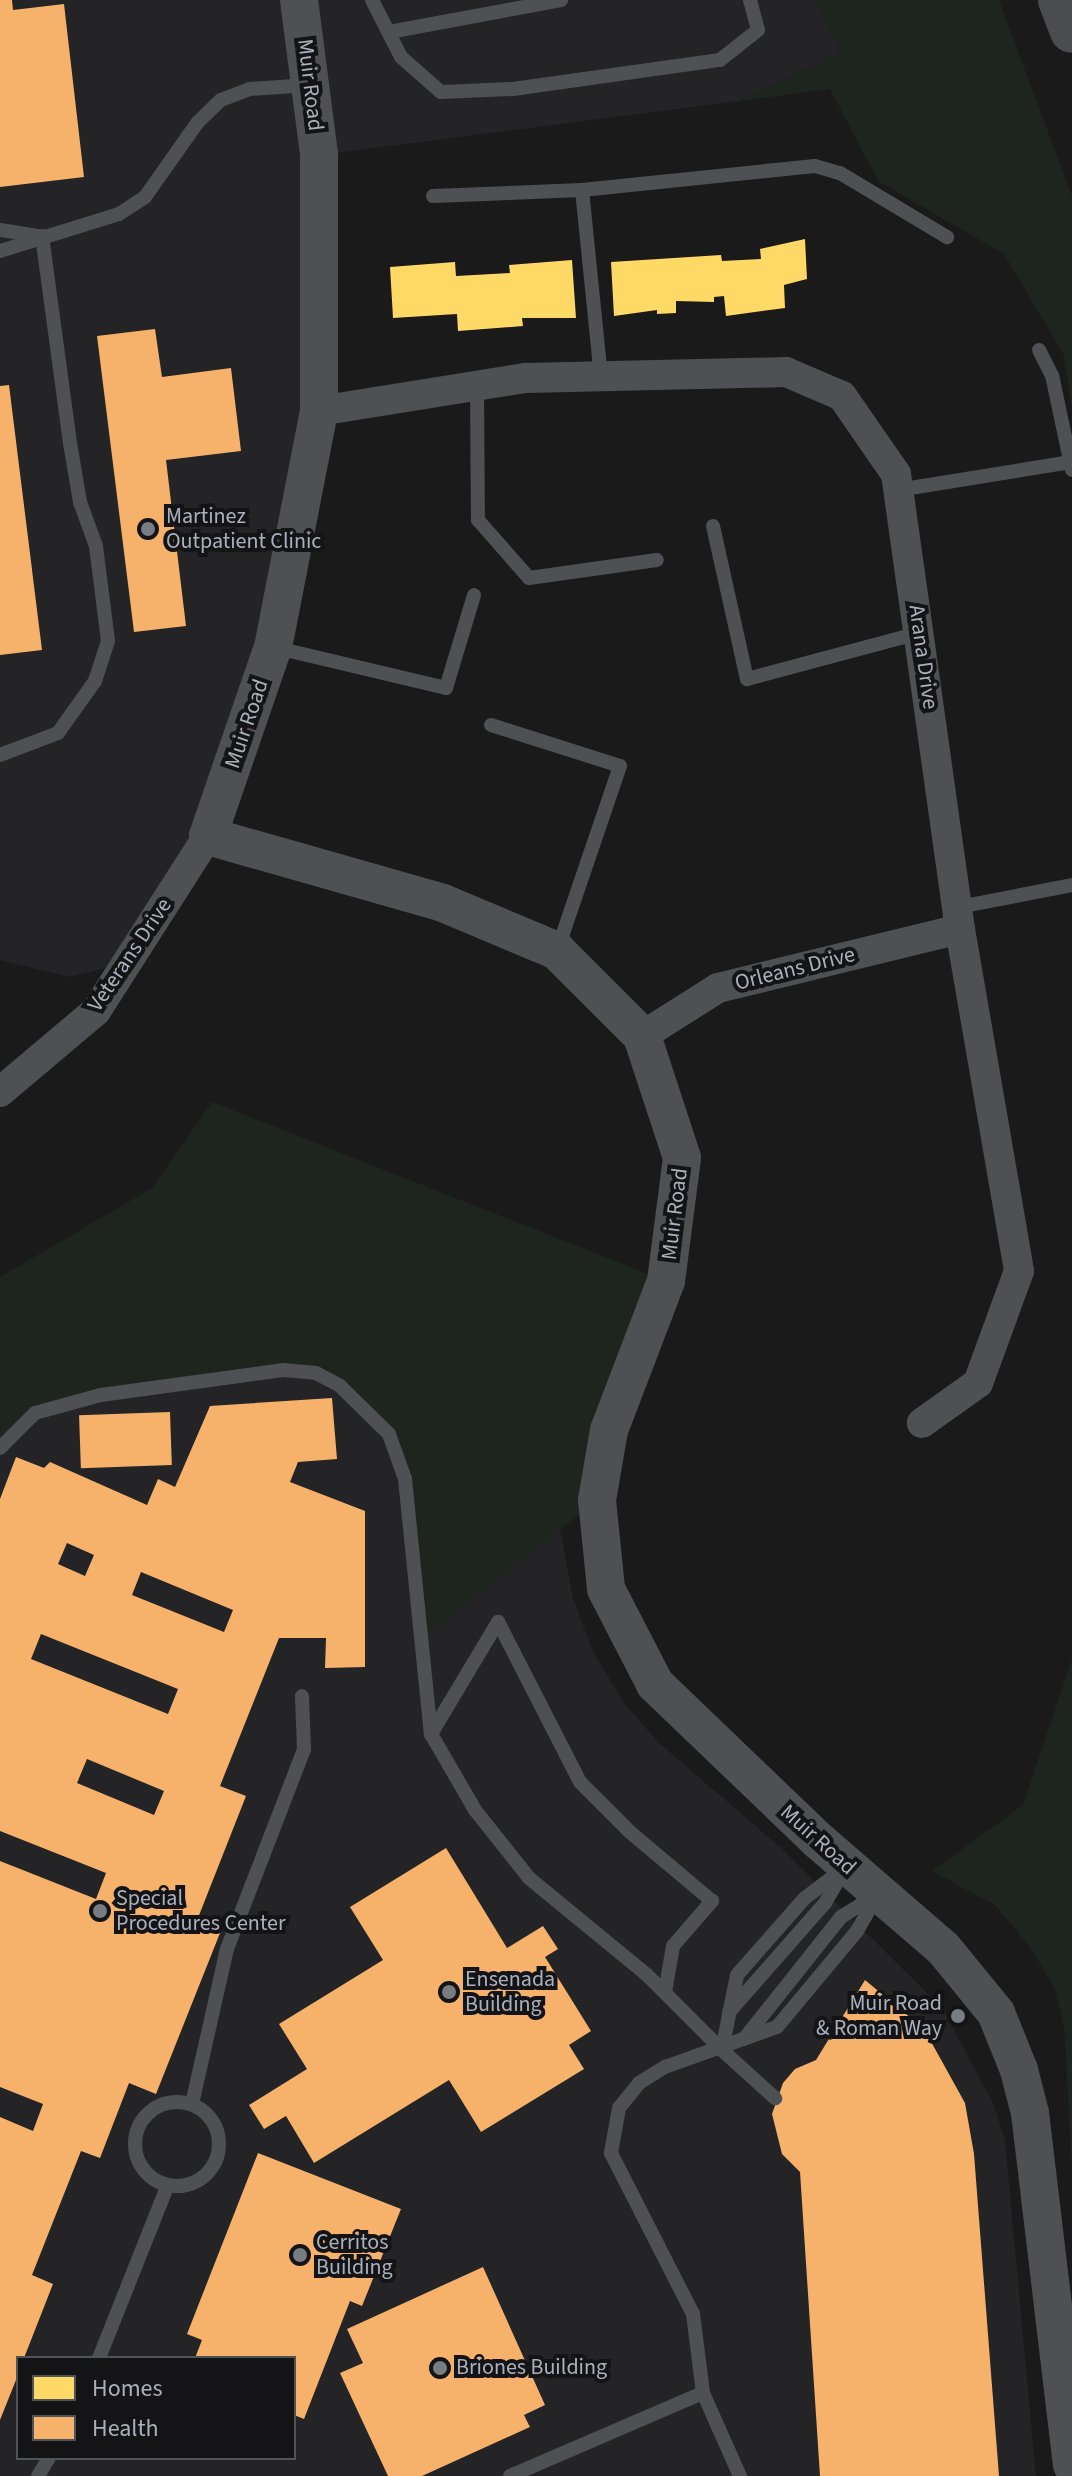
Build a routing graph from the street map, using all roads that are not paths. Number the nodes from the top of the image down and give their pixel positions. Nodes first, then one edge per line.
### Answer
1 (372, 0) edge
2 (561, 0) edge
3 (750, 0) edge
4 (1060, 0) edge
5 (301, 1) edge
6 (1072, 31) edge
7 (389, 32) junction
8 (309, 85) junction
9 (582, 190) junction
10 (433, 196) dead end
11 (0, 230) edge
12 (42, 236) junction
13 (947, 237) dead end
14 (0, 251) edge
15 (1039, 350) dead end
16 (601, 376) junction
17 (477, 386) junction
18 (319, 411) junction
19 (1071, 466) edge
20 (898, 490) junction
21 (713, 526) dead end
22 (657, 560) dead end
23 (474, 595) dead end
24 (919, 633) junction
25 (273, 647) junction
26 (491, 725) dead end
27 (0, 755) edge
28 (208, 836) junction
29 (1072, 885) edge
30 (960, 918) junction
31 (557, 951) junction
32 (642, 1036) junction
33 (0, 1092) edge
34 (922, 1423) dead end
35 (0, 1448) edge
36 (302, 1696) dead end
37 (431, 1734) junction
38 (847, 1866) junction
39 (878, 1894) junction
40 (665, 1992) junction
41 (722, 2050) junction
42 (775, 2098) dead end
43 (192, 2104) junction
44 (168, 2185) junction
45 (100, 2356) edge
46 (703, 2393) junction
47 (1072, 2465) edge
48 (510, 2476) edge
49 (740, 2476) edge

1 - 7 lane
2 - 7 lane
3 - 7 lane
4 - 6 highway
5 - 8 street, Muir Road
8 - 12 lane
8 - 18 street, Muir Road
9 - 10 lane
9 - 13 lane
9 - 16 lane
11 - 12 lane
12 - 14 lane
12 - 27 lane
15 - 19 lane
16 - 17 street, Arana Drive
16 - 20 street, Arana Drive
17 - 18 street, Arana Drive
17 - 22 lane
18 - 25 street, Muir Road
19 - 20 lane
20 - 24 street, Arana Drive
21 - 24 lane
23 - 25 lane
24 - 30 street, Arana Drive
25 - 28 street, Muir Road
26 - 31 lane
28 - 31 street, Muir Road
28 - 33 street, Veterans Drive
29 - 30 lane
30 - 32 street, Orleans Drive
30 - 34 street, Arana Drive
31 - 32 street, Muir Road
32 - 38 street, Muir Road
35 - 37 lane
36 - 43 lane
37 - 40 lane
37 - 40 lane
38 - 39 street, Muir Road
38 - 41 lane
39 - 41 lane
39 - 47 street, Muir Road
40 - 41 lane
41 - 42 lane
41 - 46 lane
43 - 44 lane
43 - 44 lane
44 - 45 lane
46 - 48 lane
46 - 49 lane

